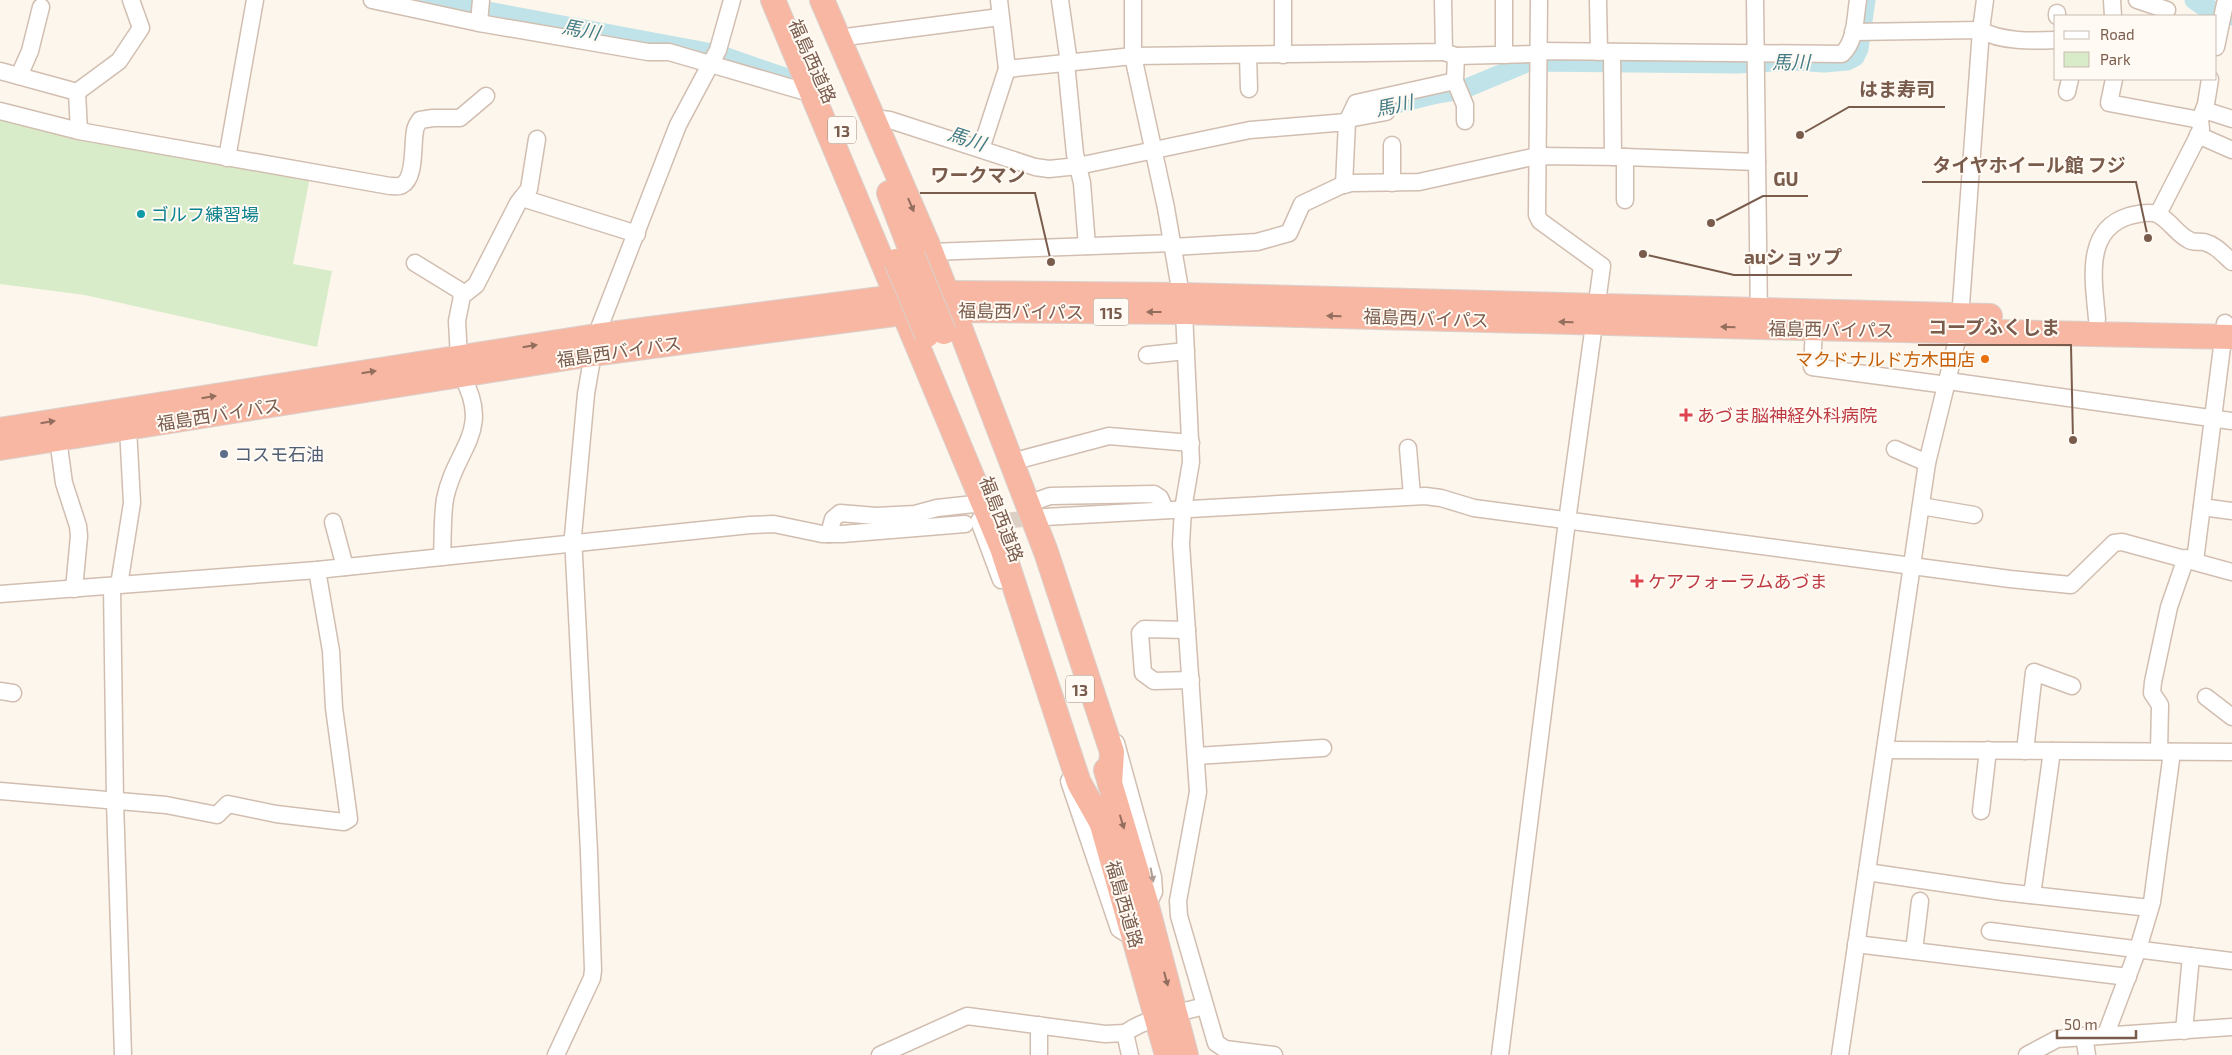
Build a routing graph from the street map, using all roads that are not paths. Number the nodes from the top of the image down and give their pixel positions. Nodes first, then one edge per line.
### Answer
1 (131, 0) edge
2 (256, 0) edge
3 (372, 0) edge
4 (732, 0) edge
5 (773, 0) edge
6 (786, 0) edge
7 (808, 0) edge
8 (822, 0) edge
9 (998, 0) edge
10 (1060, 0) edge
11 (1133, 0) edge
12 (1283, 0) edge
13 (1443, 0) edge
14 (1504, 0) edge
15 (1539, 0) edge
16 (1598, 0) edge
17 (1755, 0) edge
18 (1858, 0) edge
19 (1985, 0) edge
20 (2112, 0) edge
21 (2137, 0) edge
22 (421, 4) edge
23 (41, 6) dead end
24 (2223, 8) edge
25 (2167, 9) edge
26 (480, 10) edge
27 (2113, 15) edge
28 (1000, 17) junction
29 (1981, 30) junction
30 (1859, 32) junction
31 (838, 38) junction
32 (2054, 40) edge
33 (2217, 41) edge
34 (1450, 54) junction
35 (1248, 55) junction
36 (1283, 55) junction
37 (1504, 55) junction
38 (1756, 55) junction
39 (1133, 56) junction
40 (715, 57) junction
41 (1608, 58) junction
42 (1538, 60) junction
43 (1067, 63) junction
44 (1007, 69) junction
45 (0, 71) edge
46 (19, 76) junction
47 (2114, 80) edge
48 (2210, 80) edge
49 (1459, 88) junction
50 (1249, 89) dead end
51 (77, 92) junction
52 (813, 94) junction
53 (486, 96) dead end
54 (0, 111) edge
55 (1386, 112) dead end
56 (1349, 117) junction
57 (873, 118) junction
58 (2232, 119) edge
59 (1465, 121) dead end
60 (2200, 122) junction
61 (79, 131) junction
62 (537, 139) dead end
63 (1152, 145) junction
64 (1392, 145) dead end
65 (982, 146) junction
66 (2232, 150) edge
67 (1537, 156) junction
68 (1619, 157) junction
69 (227, 158) junction
70 (1076, 160) junction
71 (1758, 162) junction
72 (1392, 183) junction
73 (1344, 185) junction
74 (522, 198) junction
75 (1625, 200) dead end
76 (2158, 214) junction
77 (636, 234) junction
78 (1173, 245) junction
79 (1087, 246) junction
80 (913, 257) junction
81 (2232, 262) edge
82 (415, 263) dead end
83 (462, 296) junction
84 (950, 301) junction
85 (1183, 303) junction
86 (900, 305) junction
87 (1596, 315) junction
88 (1759, 319) junction
89 (2097, 319) junction
90 (1960, 323) junction
91 (1814, 328) junction
92 (2228, 330) edge
93 (936, 334) junction
94 (594, 345) junction
95 (1186, 351) junction
96 (1147, 354) dead end
97 (461, 367) junction
98 (1947, 383) junction
99 (2214, 418) junction
100 (2232, 421) edge
101 (128, 428) junction
102 (0, 430) edge
103 (58, 439) junction
104 (1191, 444) junction
105 (0, 448) edge
106 (1408, 448) dead end
107 (1895, 450) dead end
108 (1011, 462) junction
109 (1927, 463) junction
110 (1412, 496) junction
111 (976, 498) junction
112 (1921, 506) junction
113 (2202, 507) junction
114 (1183, 509) junction
115 (1036, 510) junction
116 (1165, 510) junction
117 (2232, 511) edge
118 (1974, 515) dead end
119 (1567, 520) junction
120 (333, 522) dead end
121 (965, 524) tunnel mouth
122 (829, 534) junction
123 (573, 542) junction
124 (442, 557) junction
125 (2190, 560) junction
126 (1913, 565) junction
127 (345, 567) junction
128 (317, 570) junction
129 (2232, 572) edge
130 (116, 585) junction
131 (74, 589) junction
132 (0, 594) edge
133 (1187, 630) junction
134 (1072, 631) junction
135 (1191, 680) junction
136 (2072, 686) dead end
137 (2206, 697) dead end
138 (2232, 717) edge
139 (1323, 748) dead end
140 (1885, 750) junction
141 (1988, 750) junction
142 (2025, 751) junction
143 (2052, 751) junction
144 (2165, 751) junction
145 (2232, 752) edge
146 (1196, 756) junction
147 (1110, 784) junction
148 (0, 791) edge
149 (115, 801) junction
150 (1981, 811) dead end
151 (1101, 822) junction
152 (1867, 872) junction
153 (2032, 895) junction
154 (1920, 902) dead end
155 (1146, 906) junction
156 (2150, 908) junction
157 (1990, 932) dead end
158 (2021, 935) junction
159 (1135, 938) junction
160 (1856, 944) junction
161 (2138, 949) junction
162 (1914, 951) junction
163 (2191, 956) junction
164 (2232, 962) edge
165 (2017, 964) junction
166 (2128, 977) junction
167 (1205, 1006) junction
168 (1166, 1016) junction
169 (1039, 1025) junction
170 (2232, 1027) edge
171 (2184, 1031) junction
172 (1125, 1033) junction
173 (2106, 1034) junction
174 (2084, 1036) junction
175 (123, 1055) edge
176 (556, 1055) edge
177 (880, 1055) edge
178 (1039, 1055) edge
179 (1130, 1055) edge
180 (1167, 1055) edge
181 (1186, 1055) edge
182 (1274, 1055) edge
183 (1500, 1055) edge
184 (1840, 1055) edge
185 (2027, 1055) edge
186 (2087, 1055) edge

1 - 51 street
2 - 69 street
3 - 22 street
4 - 40 street
5 - 52 highway
6 - 80 highway, 福島西道路 / 13
7 - 80 highway, 福島西道路 / 13
8 - 31 highway
9 - 28 street
10 - 43 street
11 - 39 street
12 - 36 street
13 - 34 street
14 - 37 street
15 - 42 street
16 - 41 street
17 - 38 street
18 - 30 street
19 - 29 street
20 - 27 street
21 - 25 street
22 - 26 street
23 - 46 street
24 - 33 street
26 - 40 street
28 - 31 street
28 - 44 street
29 - 30 street
29 - 32 street
29 - 90 street
30 - 38 street
31 - 57 highway
34 - 36 street
34 - 37 street
34 - 49 street
35 - 36 street
35 - 39 street
35 - 50 street
37 - 42 street
38 - 41 street
38 - 71 street
39 - 43 street
39 - 63 street
40 - 52 street
40 - 77 street
41 - 42 street
41 - 68 street
42 - 67 street
43 - 44 street
43 - 70 street
44 - 65 street
45 - 46 street
46 - 51 street
47 - 60 street
48 - 60 street
49 - 56 street
49 - 59 street
51 - 61 street
52 - 86 highway
53 - 69 street
54 - 61 street
55 - 56 street
56 - 63 street
56 - 73 street
57 - 65 street
57 -> 80 highway
58 - 60 street
60 - 66 street
60 - 76 street
61 - 69 street
62 - 74 street
63 - 70 street
63 - 78 street
64 - 72 street
65 - 70 street
67 - 68 street
67 - 72 street
67 - 87 street
68 - 71 street
68 - 75 street
70 - 79 street
71 - 88 street
72 - 73 street
73 - 78 street
74 - 77 street
74 - 83 street
76 - 81 street
76 - 89 street
77 - 94 street
78 - 79 street
78 - 85 street
79 - 80 street
80 - 84 highway
80 - 93 highway, 福島西道路 / 13, bridge
82 - 83 street
83 - 97 street
84 - 85 highway, 福島西バイパス / 115
84 - 86 highway, 福島西バイパス / 115
84 - 108 highway
85 - 87 highway, 福島西バイパス / 115
85 - 95 street
86 - 94 highway, 福島西バイパス / 115
86 - 111 highway
87 - 88 highway, 福島西バイパス / 115
87 - 119 street
88 - 90 highway, 福島西バイパス / 115
88 - 91 highway, 福島西バイパス / 115
89 - 90 highway, 福島西バイパス / 115
89 - 92 highway, 福島西バイパス / 115
90 - 91 highway, 福島西バイパス / 115
90 - 92 highway, 福島西バイパス / 115
90 - 98 street
91 - 98 street
92 - 99 street
93 - 147 highway, 福島西道路 / 13
93 - 151 highway, 福島西道路 / 13
94 - 97 highway, 福島西バイパス / 115
94 - 123 street
95 - 96 street
95 - 104 street
97 - 101 highway, 福島西バイパス / 115
102 -> 97 highway, 福島西バイパス / 115
97 - 124 street
98 - 99 street
98 - 109 street
99 - 100 street
99 - 113 street
101 - 103 highway, 福島西バイパス / 115
101 - 130 street
103 - 105 highway, 福島西バイパス / 115
103 - 131 street
104 - 108 street
104 - 114 street
106 - 110 street
107 - 109 street
108 - 115 highway
109 - 112 street
110 - 114 street
110 - 119 street
111 - 122 street
111 - 151 highway
111 - 159 street
112 - 118 street
112 - 126 street
113 - 117 street
113 - 125 street
114 - 116 street
114 - 133 street
115 - 116 street
115 - 116 street
115 - 134 highway
119 - 126 street
119 - 183 street
120 - 127 street
121 - 122 street
122 - 123 street
123 - 124 street
123 - 176 street
124 - 127 street
125 - 126 street
125 - 129 street
125 - 144 street
126 - 140 street
127 - 128 street
128 - 130 street
128 - 149 street
130 - 131 street
130 - 149 street
131 - 132 street
133 - 135 street
133 - 135 street
134 - 147 highway
134 -> 155 street
135 - 146 street
136 - 142 street
137 - 138 street
139 - 146 street
140 - 141 street
140 - 152 street
141 - 142 street
141 - 150 street
142 - 143 street
143 - 144 street
143 - 153 street
144 - 145 street
144 - 156 street
146 - 167 street
147 -> 155 highway, 福島西道路 / 13
148 - 149 street
149 - 175 street
151 - 159 highway, 福島西道路 / 13
152 - 153 street
152 - 160 street
153 - 156 street
154 - 162 street
155 -> 168 highway, 福島西道路 / 13
156 - 161 street
157 - 158 street
158 - 161 street
158 - 165 street
159 - 168 highway, 福島西道路 / 13
160 - 162 street
160 - 184 street
161 - 163 street
161 - 166 street
162 - 165 street
163 - 164 street
163 - 171 street
165 - 166 street
166 - 173 street
167 - 168 street
167 - 182 street
168 - 172 street
168 - 180 highway, 福島西道路 / 13
168 - 181 highway, 福島西道路 / 13
169 - 172 street
169 - 177 street
169 - 178 street
170 - 171 street
171 - 173 street
172 - 179 street
173 - 174 street
174 - 185 street
174 - 186 street

